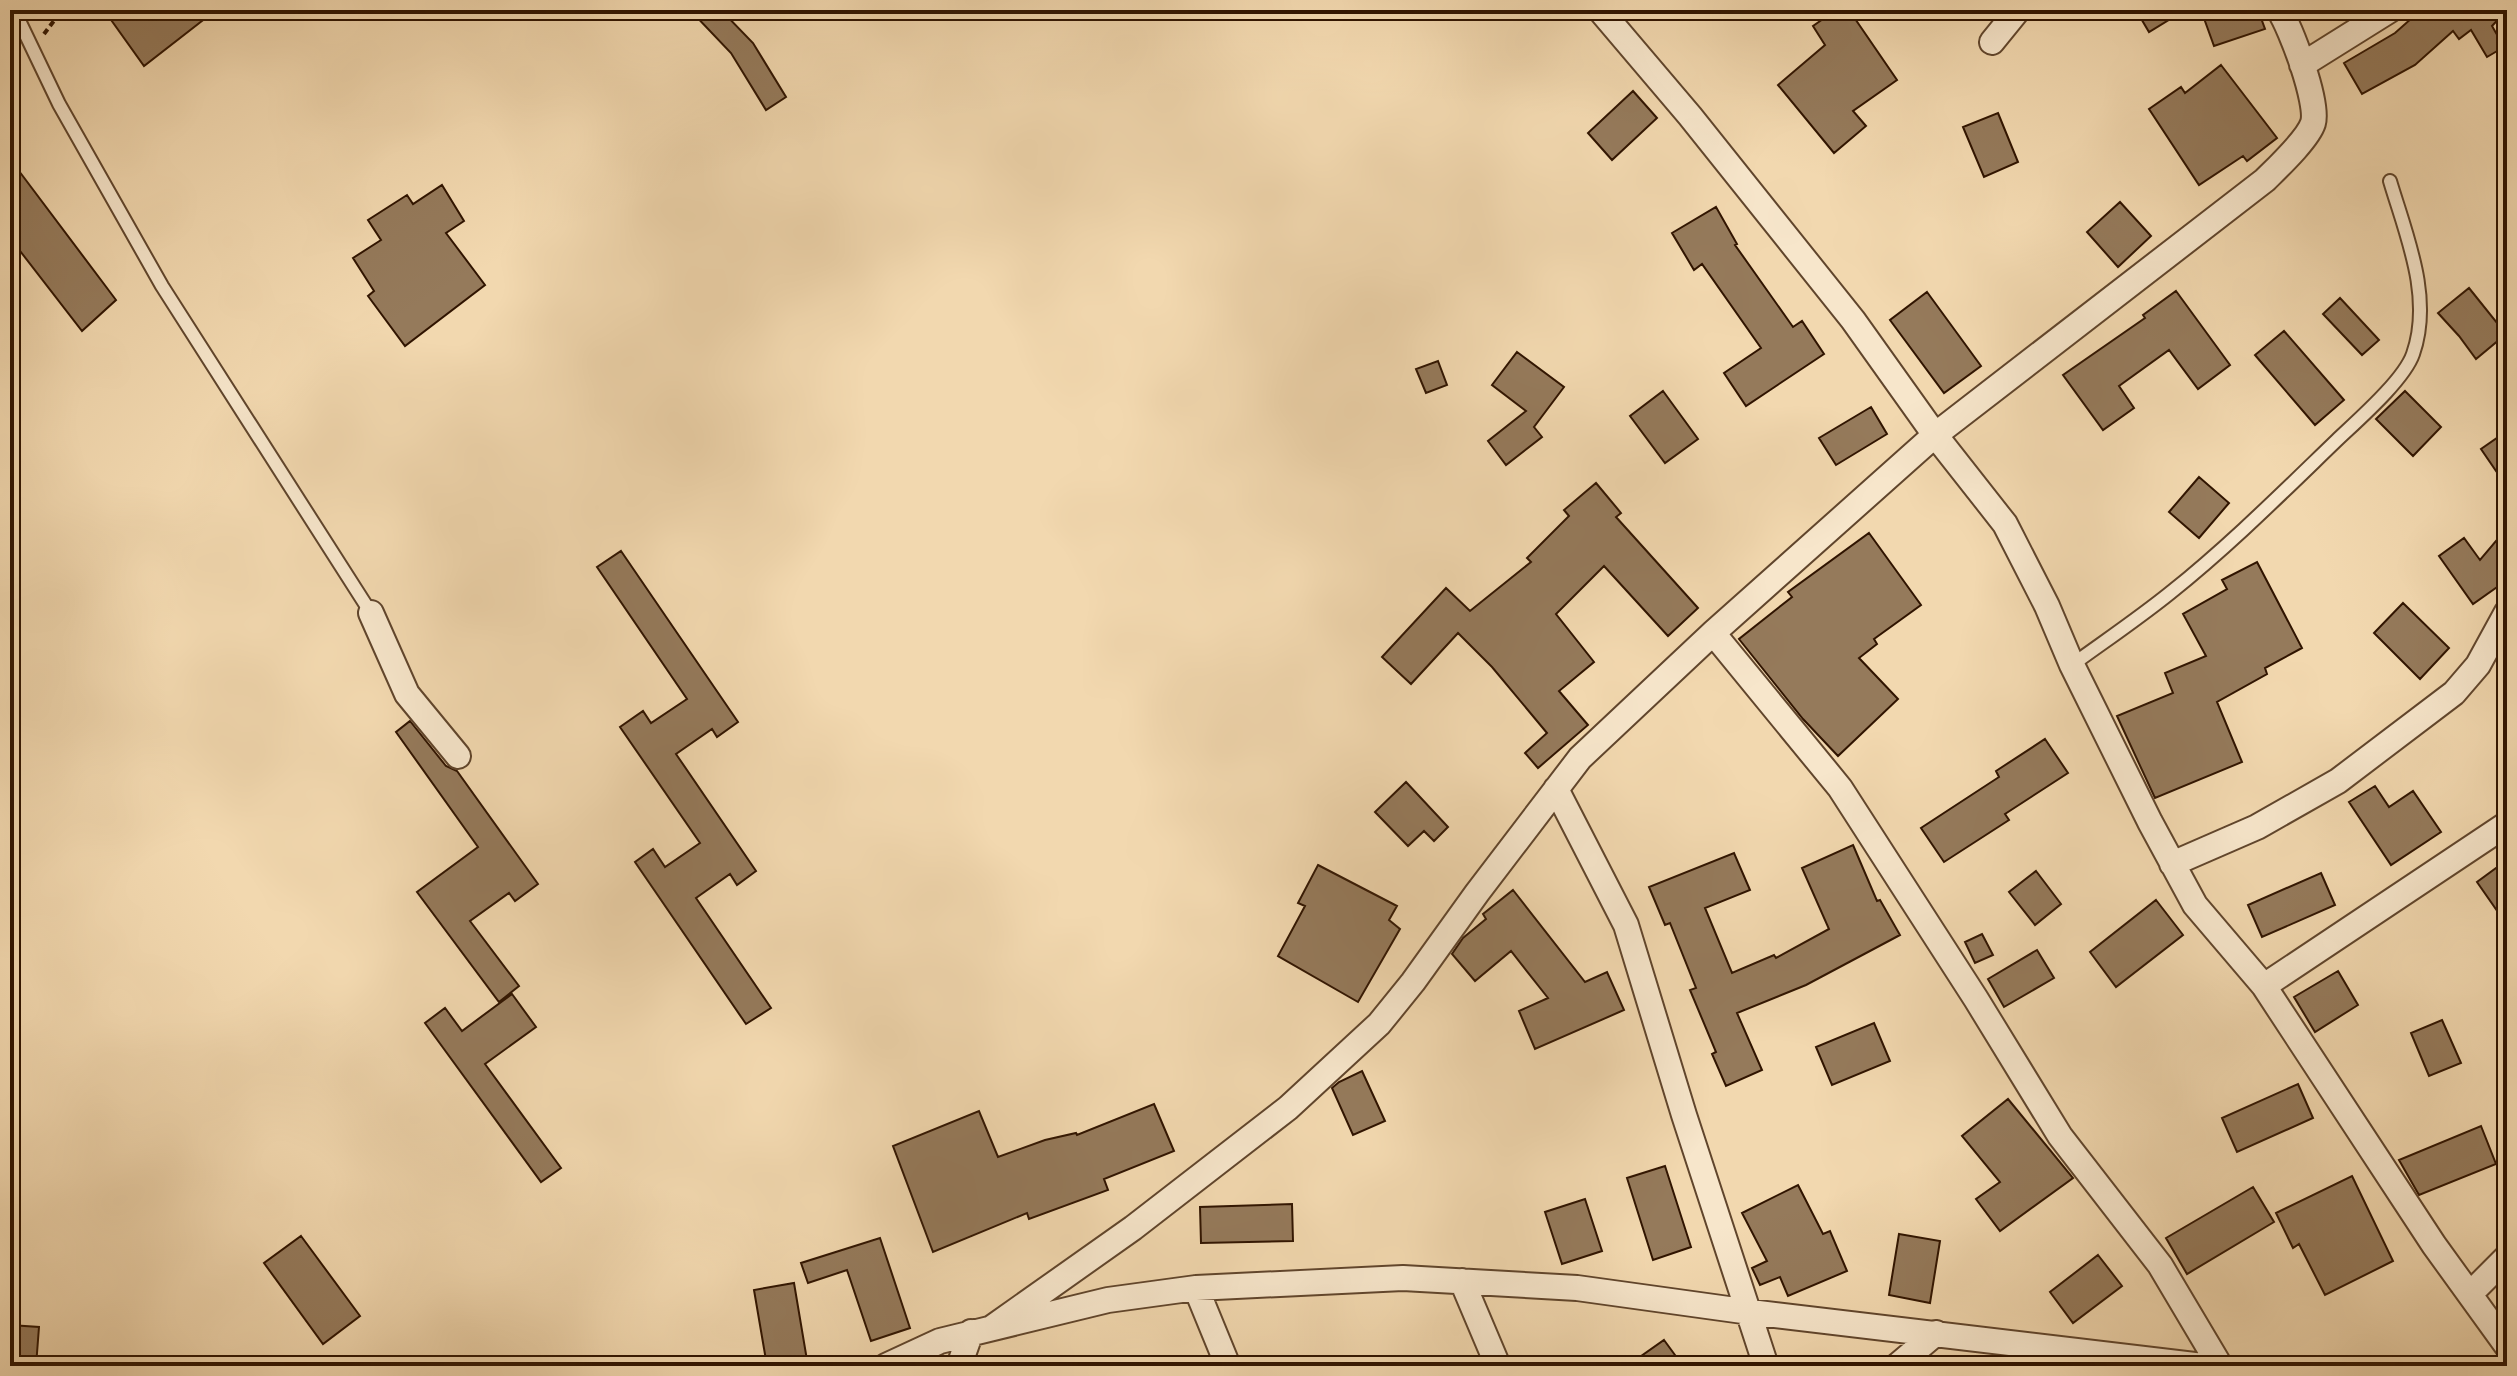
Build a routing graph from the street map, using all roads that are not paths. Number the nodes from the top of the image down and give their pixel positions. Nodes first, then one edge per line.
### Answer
1 (14, 10) edge
2 (1600, 10) edge
3 (2018, 10) edge
4 (2279, 10) edge
5 (2390, 10) edge
6 (1992, 42) dead end
7 (2302, 65) junction
8 (2390, 181) dead end
9 (1935, 435) junction
10 (2507, 612) edge
11 (371, 613) joint
12 (1713, 633) junction
13 (2072, 665) junction
14 (458, 756) dead end
15 (1556, 789) junction
16 (2507, 824) edge
17 (2172, 864) junction
18 (2264, 986) junction
19 (2507, 1257) edge
20 (1462, 1281) junction
21 (1196, 1288) junction
22 (2470, 1294) junction
23 (1750, 1312) junction
24 (982, 1329) junction
25 (1936, 1333) junction
26 (2507, 1346) edge
27 (886, 1366) edge
28 (959, 1366) edge
29 (1228, 1366) edge
30 (1498, 1366) edge
31 (1766, 1366) edge
32 (1897, 1366) edge
33 (2203, 1366) edge
34 (2220, 1366) edge

1 - 11 lane
2 - 9 street
3 - 6 street
4 - 7 street
5 - 7 street
7 - 9 street
8 - 13 lane
9 - 12 street
9 - 13 street
10 - 17 street
11 - 14 street
12 - 15 street
12 - 34 street
13 - 17 street
15 - 23 street
15 - 24 street
16 - 18 street
17 - 18 street
18 - 22 street
19 - 22 street
20 - 21 street
20 - 23 street
20 - 30 street
21 - 24 street
21 - 29 street
22 - 26 street
23 - 25 street
23 - 31 street
24 - 27 street
24 - 28 street
25 - 32 street
25 - 33 street

